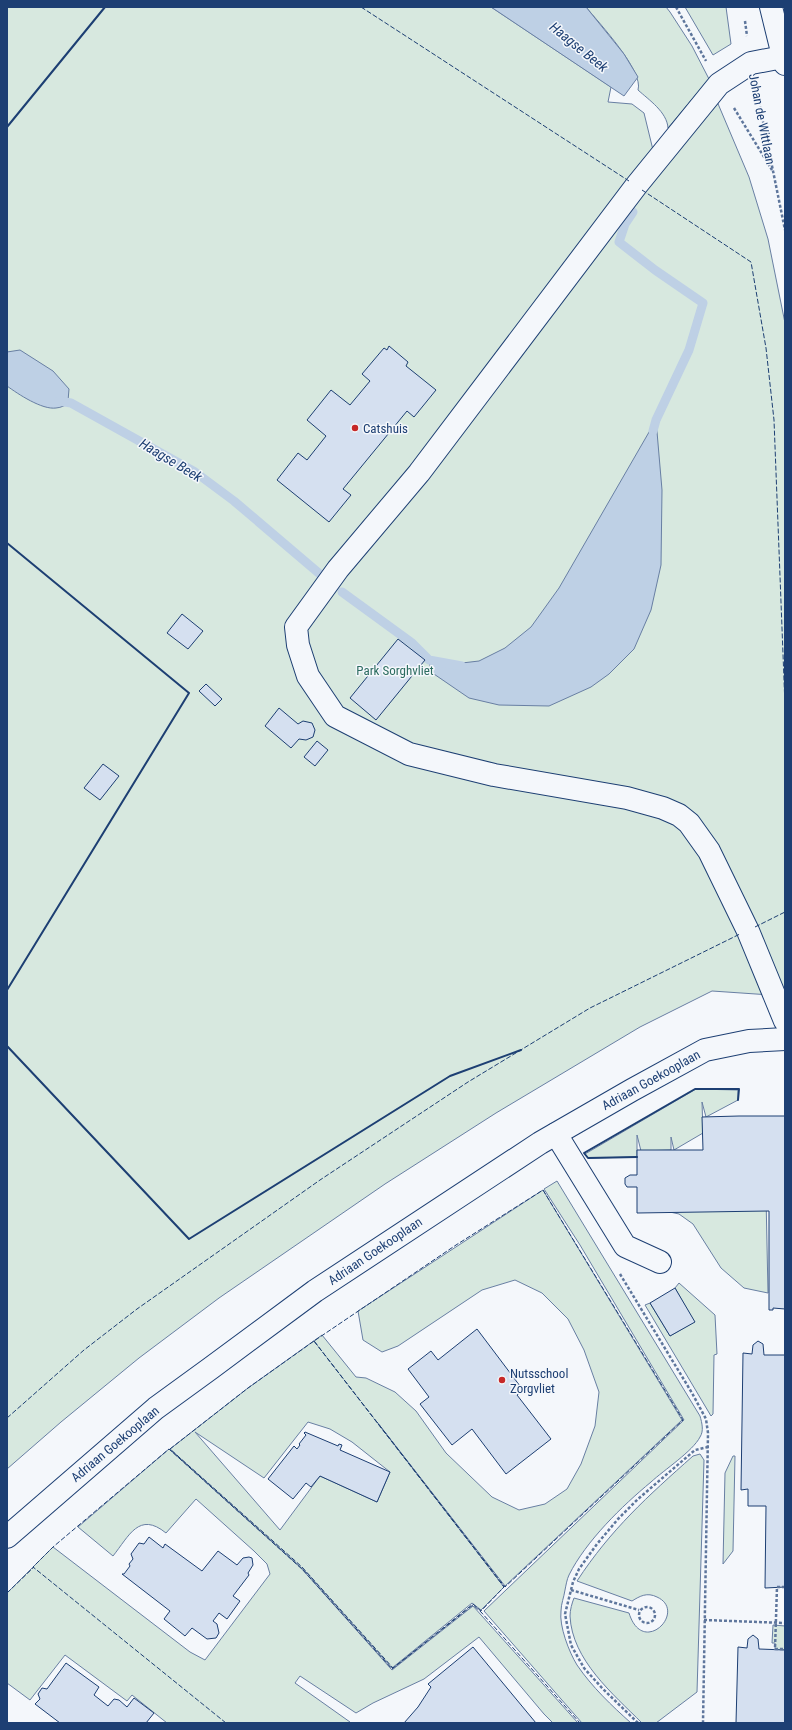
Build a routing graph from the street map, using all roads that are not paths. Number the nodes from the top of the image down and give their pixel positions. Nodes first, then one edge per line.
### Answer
1 (771, 7) edge
2 (784, 60) edge
3 (785, 1021) edge
4 (785, 1039) edge
5 (548, 1138) junction
6 (660, 1262) dead end
7 (7, 1537) edge

1 - 2 street
2 - 3 street
4 - 5 street, Adriaan Goekooplaan
5 - 6 street
5 - 7 street, Adriaan Goekooplaan

